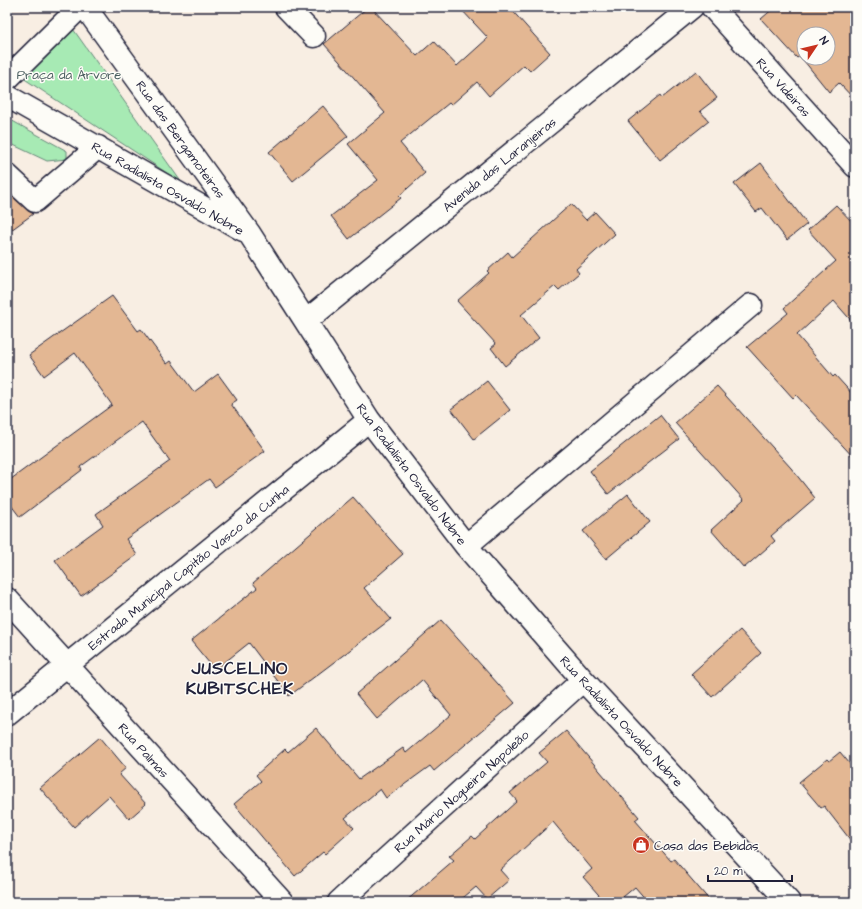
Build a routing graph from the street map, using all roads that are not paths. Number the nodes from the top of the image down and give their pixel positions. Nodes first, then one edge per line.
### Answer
1 (80, 7) edge
2 (85, 7) edge
3 (286, 7) edge
4 (692, 7) edge
5 (712, 7) edge
6 (314, 36) dead end
7 (7, 79) edge
8 (7, 96) edge
9 (98, 148) junction
10 (855, 166) edge
11 (7, 175) edge
12 (249, 233) junction
13 (751, 305) dead end
14 (306, 321) junction
15 (369, 420) junction
16 (466, 546) junction
17 (7, 599) edge
18 (67, 665) junction
19 (583, 680) junction
20 (7, 714) edge
21 (282, 902) edge
22 (339, 902) edge
23 (789, 902) edge

1 - 7 street
2 - 12 street, Rua das Bergamoteiras
3 - 6 street
4 - 14 street, Avenida das Laranjeiras
5 - 10 street, Rua Videiras
8 - 9 street, Rua Radialista Osvaldo Nobre
9 - 11 street
9 - 12 street, Rua Radialista Osvaldo Nobre
12 - 14 street, Rua Radialista Osvaldo Nobre
13 - 16 street
14 - 15 street, Rua Radialista Osvaldo Nobre
15 - 16 street, Rua Radialista Osvaldo Nobre
15 - 18 street, Estrada Municipal Capitão Vasco da Cunha
16 - 19 street, Rua Radialista Osvaldo Nobre
17 - 18 street, Rua Palmas
18 - 20 street, Estrada Municipal Capitão Vasco da Cunha
18 - 21 street, Rua Palmas
19 - 22 street, Rua Mário Nogueira Napoleão
19 - 23 street, Rua Radialista Osvaldo Nobre

